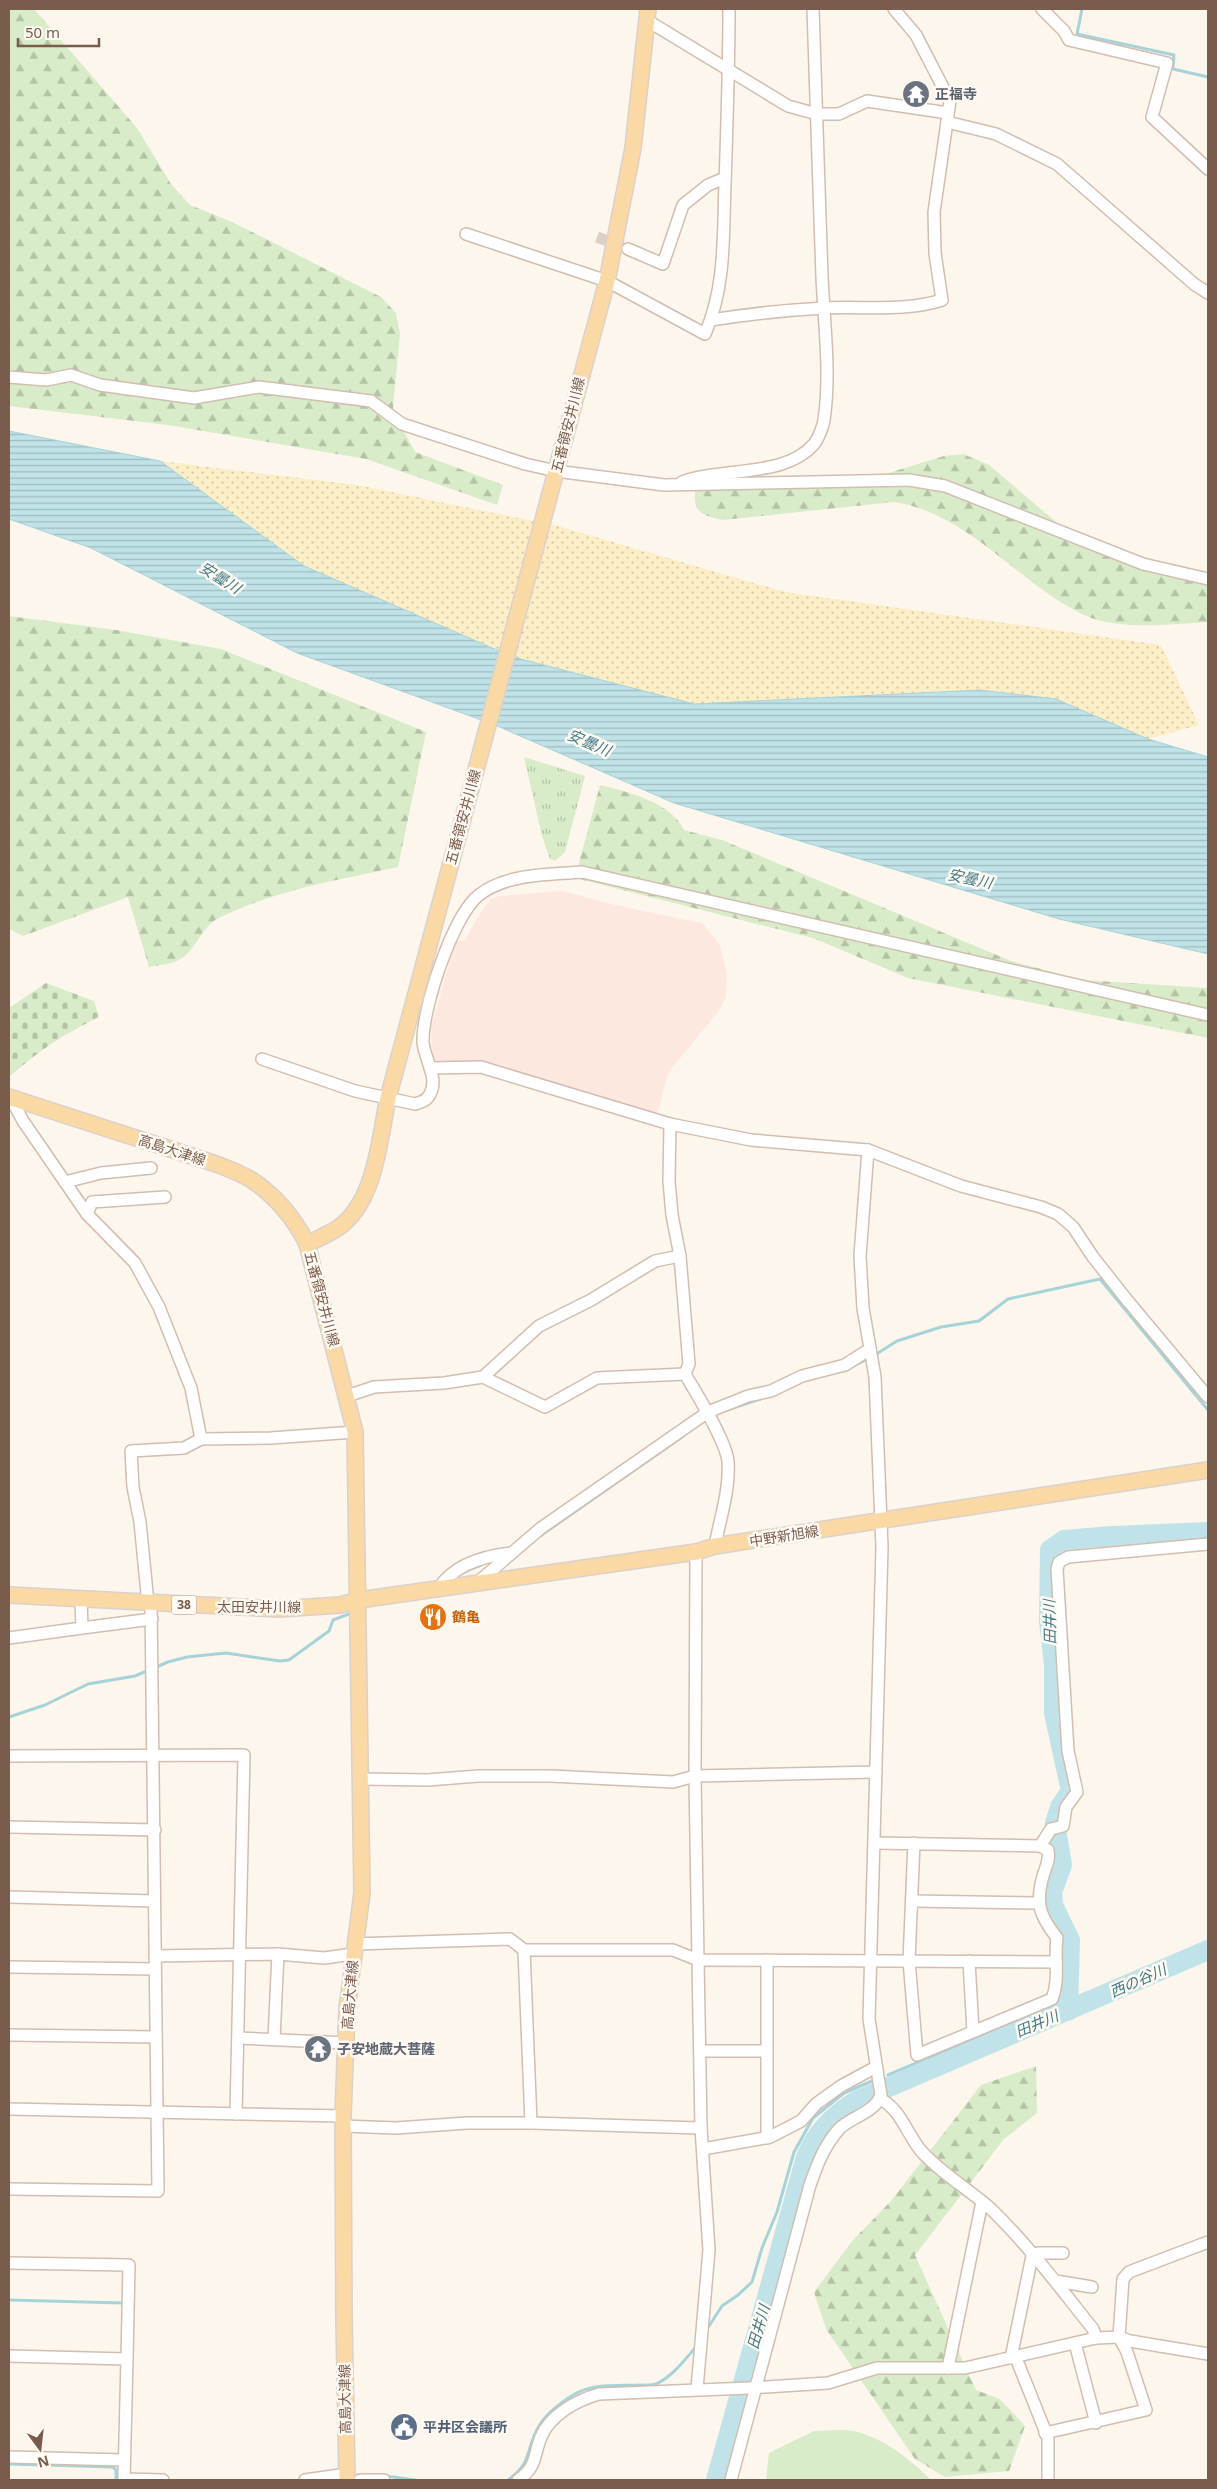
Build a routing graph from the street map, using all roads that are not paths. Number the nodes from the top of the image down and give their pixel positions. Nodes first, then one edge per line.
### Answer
1 (729, 9) edge
2 (813, 9) edge
3 (894, 9) edge
4 (1042, 9) edge
5 (648, 15) edge
6 (729, 72) junction
7 (817, 114) junction
8 (948, 118) junction
9 (1208, 169) edge
10 (725, 178) junction
11 (466, 234) dead end
12 (628, 249) tunnel mouth
13 (606, 281) junction
14 (1208, 293) edge
15 (825, 308) junction
16 (711, 320) junction
17 (9, 377) edge
18 (554, 478) junction
19 (675, 486) junction
20 (1208, 579) edge
21 (1208, 1015) edge
22 (262, 1059) dead end
23 (430, 1068) junction
24 (10, 1097) edge
25 (388, 1098) junction
26 (670, 1124) junction
27 (868, 1150) junction
28 (151, 1168) dead end
29 (65, 1182) junction
30 (165, 1197) dead end
31 (87, 1214) junction
32 (307, 1244) junction
33 (680, 1256) junction
34 (870, 1349) junction
35 (685, 1374) junction
36 (483, 1377) junction
37 (347, 1396) junction
38 (1208, 1397) edge
39 (708, 1412) junction
40 (355, 1432) junction
41 (201, 1439) junction
42 (1208, 1470) edge
43 (879, 1521) junction
44 (1208, 1544) edge
45 (715, 1546) junction
46 (696, 1552) junction
47 (511, 1553) junction
48 (477, 1583) junction
49 (439, 1588) junction
50 (9, 1596) edge
51 (81, 1600) junction
52 (359, 1600) junction
53 (150, 1604) junction
54 (152, 1619) junction
55 (82, 1628) junction
56 (9, 1638) edge
57 (154, 1754) junction
58 (9, 1756) edge
59 (876, 1772) junction
60 (695, 1776) junction
61 (361, 1779) junction
62 (9, 1827) edge
63 (155, 1830) junction
64 (875, 1842) junction
65 (914, 1843) junction
66 (1040, 1846) junction
67 (9, 1897) edge
68 (154, 1901) junction
69 (912, 1901) junction
70 (1038, 1903) junction
71 (354, 1949) junction
72 (524, 1950) junction
73 (240, 1954) junction
74 (278, 1954) junction
75 (155, 1956) junction
76 (698, 1960) junction
77 (767, 1960) junction
78 (871, 1961) junction
79 (909, 1961) junction
80 (969, 1961) junction
81 (1056, 1962) junction
82 (9, 1966) edge
83 (155, 1969) junction
84 (973, 2031) junction
85 (9, 2035) edge
86 (156, 2037) junction
87 (238, 2038) junction
88 (274, 2039) junction
89 (346, 2043) junction
90 (700, 2051) junction
91 (767, 2051) junction
92 (876, 2067) junction
93 (880, 2099) junction
94 (9, 2109) edge
95 (156, 2112) junction
96 (236, 2114) junction
97 (343, 2121) junction
98 (531, 2123) junction
99 (701, 2128) junction
100 (767, 2138) junction
101 (703, 2149) junction
102 (9, 2189) edge
103 (982, 2202) junction
104 (1208, 2242) edge
105 (1063, 2253) dead end
106 (1032, 2256) junction
107 (9, 2263) edge
108 (1056, 2281) junction
109 (1092, 2287) dead end
110 (1119, 2337) junction
111 (1096, 2338) junction
112 (1075, 2343) junction
113 (1208, 2354) edge
114 (9, 2356) edge
115 (1013, 2358) junction
116 (127, 2359) junction
117 (948, 2368) junction
118 (752, 2388) junction
119 (697, 2389) junction
120 (1096, 2423) junction
121 (1045, 2433) junction
122 (9, 2457) edge
123 (124, 2460) junction
124 (352, 2478) edge
125 (163, 2480) edge
126 (305, 2480) edge
127 (384, 2480) edge
128 (518, 2480) edge
129 (731, 2480) edge
130 (1048, 2480) edge

1 - 6 street
2 - 7 street
3 - 8 street
4 - 9 street
5 - 6 street
5 - 13 main road, 五番領安井川線
6 - 7 street
6 - 10 street
7 - 8 street
7 - 15 street
8 - 14 street
8 - 15 street
10 - 12 street
10 - 16 street
11 - 13 street
13 - 16 street
13 - 18 main road, 五番領安井川線
15 - 16 street
15 - 19 street
17 - 18 street
18 - 19 street
18 - 25 main road, 五番領安井川線
19 - 20 street
21 - 23 street
22 - 25 street
23 - 25 street
23 - 26 street
24 - 29 street
24 - 32 main road, 高島大津線
25 - 32 main road, 五番領安井川線
26 - 27 street
26 - 33 street
27 - 34 street
27 - 38 street
28 - 29 street
29 - 31 street
30 - 31 street
31 - 41 street
32 - 37 main road, 五番領安井川線
33 - 35 street
33 - 36 street
34 - 39 street
34 - 43 street
35 - 36 street
35 - 39 street
36 - 37 street
37 - 40 main road, 五番領安井川線
39 - 45 street
39 - 47 street
40 - 41 street
40 - 52 main road, 五番領安井川線
41 - 53 street
42 - 43 main road, 中野新旭線
43 - 45 main road, 中野新旭線
43 - 59 street
44 - 66 street
45 - 46 main road, 中野新旭線
46 - 48 main road, 中野新旭線
46 - 60 street
47 - 48 street
47 - 49 street
48 - 49 main road, 中野新旭線
49 - 52 main road, 中野新旭線
50 - 51 main road, 太田安井川線 / 38
51 - 53 main road, 太田安井川線 / 38
51 - 55 street
52 - 53 main road, 太田安井川線 / 38
52 - 61 main road, 高島大津線
53 - 54 street
54 - 55 street
54 - 57 street
55 - 56 street
57 - 58 street
57 - 63 street
57 - 73 street
59 - 60 street
59 - 64 street
60 - 61 street
60 - 76 street
61 - 71 main road, 高島大津線
62 - 63 street
63 - 68 street
64 - 65 street
64 - 78 street
65 - 66 street
65 - 69 street
66 - 70 street
67 - 68 street
68 - 75 street
69 - 70 street
69 - 79 street
70 - 81 street
71 - 72 street
71 - 74 street
71 - 89 main road, 高島大津線
72 - 76 street
72 - 98 street
73 - 74 street
73 - 75 street
73 - 87 street
74 - 88 street
75 - 83 street
76 - 77 street
76 - 90 street
77 - 78 street
77 - 91 street
78 - 79 street
78 - 92 street
79 - 80 street
79 - 84 street
80 - 81 street
80 - 84 street
81 - 84 street
82 - 83 street
83 - 86 street
85 - 86 street
86 - 95 street
87 - 88 street
87 - 96 street
88 - 89 street
89 - 97 main road, 高島大津線
90 - 91 street
90 - 99 street
91 - 100 street
92 - 93 street
92 - 100 street
93 - 103 street
93 - 118 street
94 - 95 street
95 - 96 street
95 - 102 street
96 - 97 street
97 - 98 street
97 - 124 main road, 高島大津線
98 - 99 street
99 - 101 street
100 - 101 street
101 - 119 street
103 - 106 street
103 - 117 street
104 - 110 street
105 - 106 street
106 - 108 street
106 - 115 street
107 - 116 street
108 - 109 street
108 - 111 street
110 - 111 street
110 - 113 street
110 - 120 street
111 - 112 street
112 - 115 street
112 - 120 street
114 - 116 street
115 - 117 street
115 - 121 street
116 - 123 street
117 - 118 street
118 - 119 street
118 - 129 street
119 - 128 street
120 - 121 street
121 - 130 street
122 - 123 street
123 - 125 street
124 - 126 street
124 - 127 street

